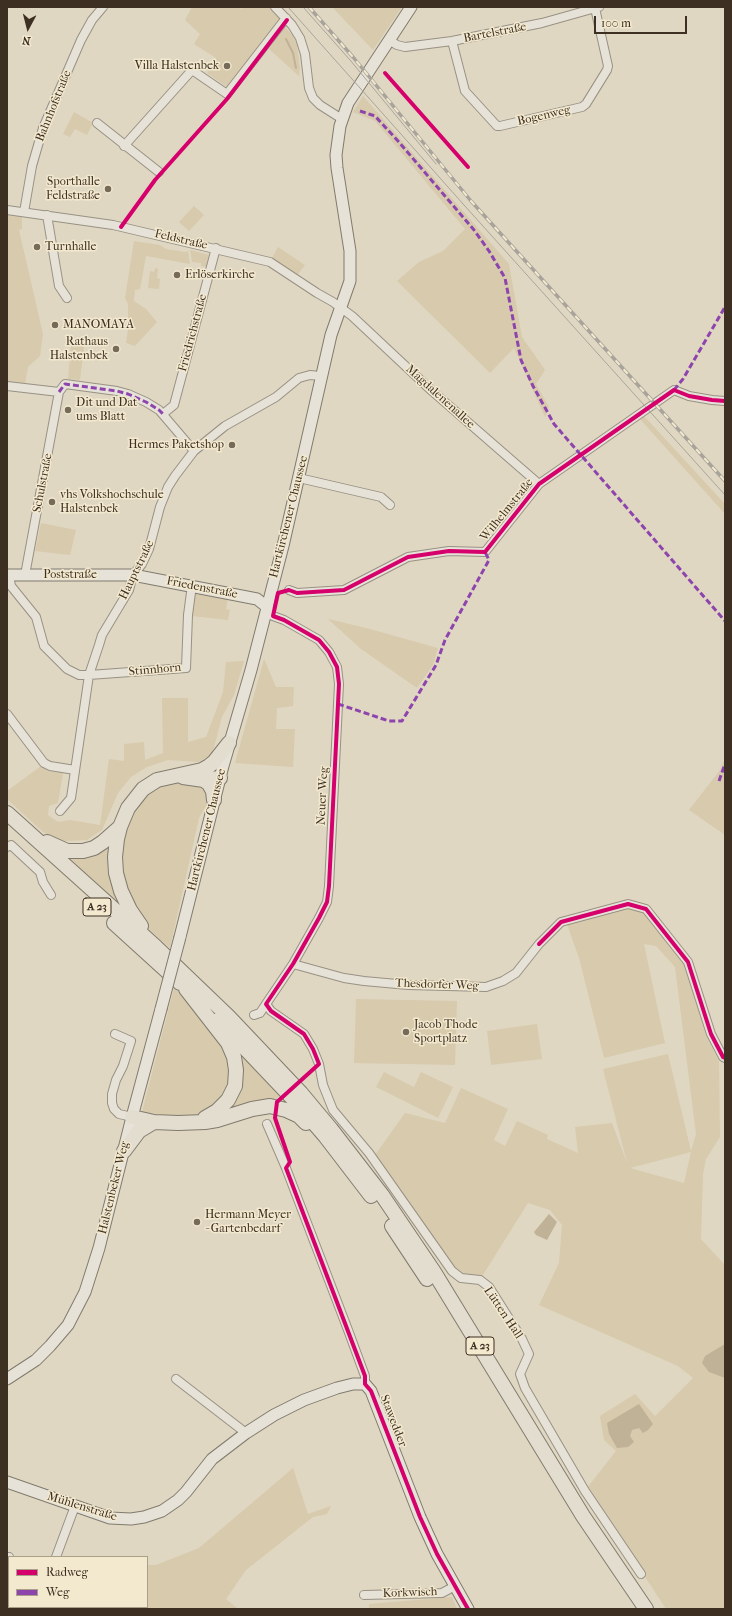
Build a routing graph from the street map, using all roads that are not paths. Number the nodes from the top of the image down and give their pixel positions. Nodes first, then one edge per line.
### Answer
1 (102, 7) edge
2 (275, 7) edge
3 (411, 7) edge
4 (597, 7) edge
5 (286, 18) junction
6 (389, 40) junction
7 (452, 41) junction
8 (342, 119) junction
9 (97, 123) dead end
10 (124, 146) junction
11 (158, 172) dead end
12 (7, 210) edge
13 (24, 212) junction
14 (47, 215) junction
15 (216, 248) junction
16 (67, 298) dead end
17 (338, 307) junction
18 (320, 376) junction
19 (7, 386) edge
20 (59, 392) junction
21 (725, 401) edge
22 (163, 414) junction
23 (194, 451) junction
24 (299, 478) junction
25 (540, 484) junction
26 (390, 505) dead end
27 (8, 575) edge
28 (25, 575) junction
29 (133, 575) junction
30 (192, 585) junction
31 (289, 590) dead end
32 (267, 607) junction
33 (89, 675) junction
34 (7, 714) edge
35 (229, 743) junction
36 (75, 770) junction
37 (203, 775) junction
38 (220, 778) junction
39 (214, 800) junction
40 (60, 810) dead end
41 (7, 813) edge
42 (13, 825) edge
43 (120, 827) junction
44 (7, 847) edge
45 (51, 895) dead end
46 (156, 947) junction
47 (293, 964) junction
48 (172, 968) joint
49 (186, 989) junction
50 (266, 1004) junction
51 (254, 1015) dead end
52 (115, 1034) dead end
53 (725, 1058) edge
54 (132, 1117) junction
55 (154, 1122) junction
56 (192, 1123) junction
57 (267, 1124) dead end
58 (124, 1151) junction
59 (345, 1162) junction
60 (7, 1379) edge
61 (176, 1379) dead end
62 (365, 1384) junction
63 (246, 1433) junction
64 (7, 1482) edge
65 (75, 1506) junction
66 (56, 1556) edge
67 (641, 1574) dead end
68 (455, 1586) junction
69 (364, 1595) dead end
70 (468, 1609) edge
71 (635, 1609) edge
72 (646, 1609) edge

1 - 13 street, Bahnhofstraße
2 - 5 street
3 - 6 main road, Hartkirchener Chaussee
4 - 7 street, Bartelstraße
4 - 7 street, Bogenweg
5 - 8 street
5 - 10 street
6 - 7 street, Bartelstraße
6 - 8 main road, Hartkirchener Chaussee
8 - 17 main road, Hartkirchener Chaussee
9 - 10 street
10 - 11 street
12 - 13 street, Feldstraße
13 - 14 street, Feldstraße
14 - 15 street, Feldstraße
14 - 16 street
15 - 17 street, Feldstraße
15 - 22 street, Friedrichstraße
17 - 18 main road, Hartkirchener Chaussee
17 - 25 street, Magdalenenallee
18 - 23 street, Hauptstraße
18 - 24 main road, Hartkirchener Chaussee
19 - 20 street
20 - 22 street
20 - 28 street, Schulstraße
21 - 25 street, Wilhelmstraße
22 - 23 street
23 - 29 street, Hauptstraße
24 - 26 street
24 - 32 main road, Hartkirchener Chaussee
25 - 31 street, Wilhelmstraße
27 - 28 main road, Poststraße
27 - 33 street
28 - 29 main road, Poststraße
29 - 30 main road, Friedenstraße
29 - 33 street, Hauptstraße
30 - 32 main road, Friedenstraße
30 - 33 street, Stinnhorn
32 - 35 main road, Hartkirchener Chaussee
32 - 47 street, Neuer Weg
33 - 36 street, Hauptstraße
34 - 36 street
35 - 37 highway
35 - 38 main road, Hartkirchener Chaussee
36 - 40 street, Hauptstraße
37 - 38 highway
37 - 39 highway
37 - 43 highway
38 - 39 main road, Hartkirchener Chaussee
39 - 48 main road, Hartkirchener Chaussee, bridge
41 - 42 highway, A 23
42 - 43 highway
42 - 46 highway, A 23
42 - 49 highway, A 23
43 - 46 highway
44 - 45 street
46 - 72 highway, A 23
47 - 50 street, Neuer Weg
47 - 53 street, Thesdorfer Weg
48 - 54 main road, Halstenbeker Weg, bridge
49 - 56 highway
49 - 59 highway, A 23
50 - 51 street, Neuer Weg
50 - 67 street, Lütten Hall
52 - 54 street
54 - 55 highway
54 - 58 main road, Halstenbeker Weg
55 - 56 highway
55 - 58 highway
56 - 59 highway
57 - 62 street, Stawedder
58 - 60 main road, Halstenbeker Weg
59 - 71 highway, A 23
61 - 63 street
62 - 63 main road, Mühlenstraße
62 - 68 main road, Stawedder
63 - 65 main road, Mühlenstraße
64 - 65 main road, Mühlenstraße
65 - 66 street
68 - 69 street, Korkwisch
68 - 70 main road, Stawedder

